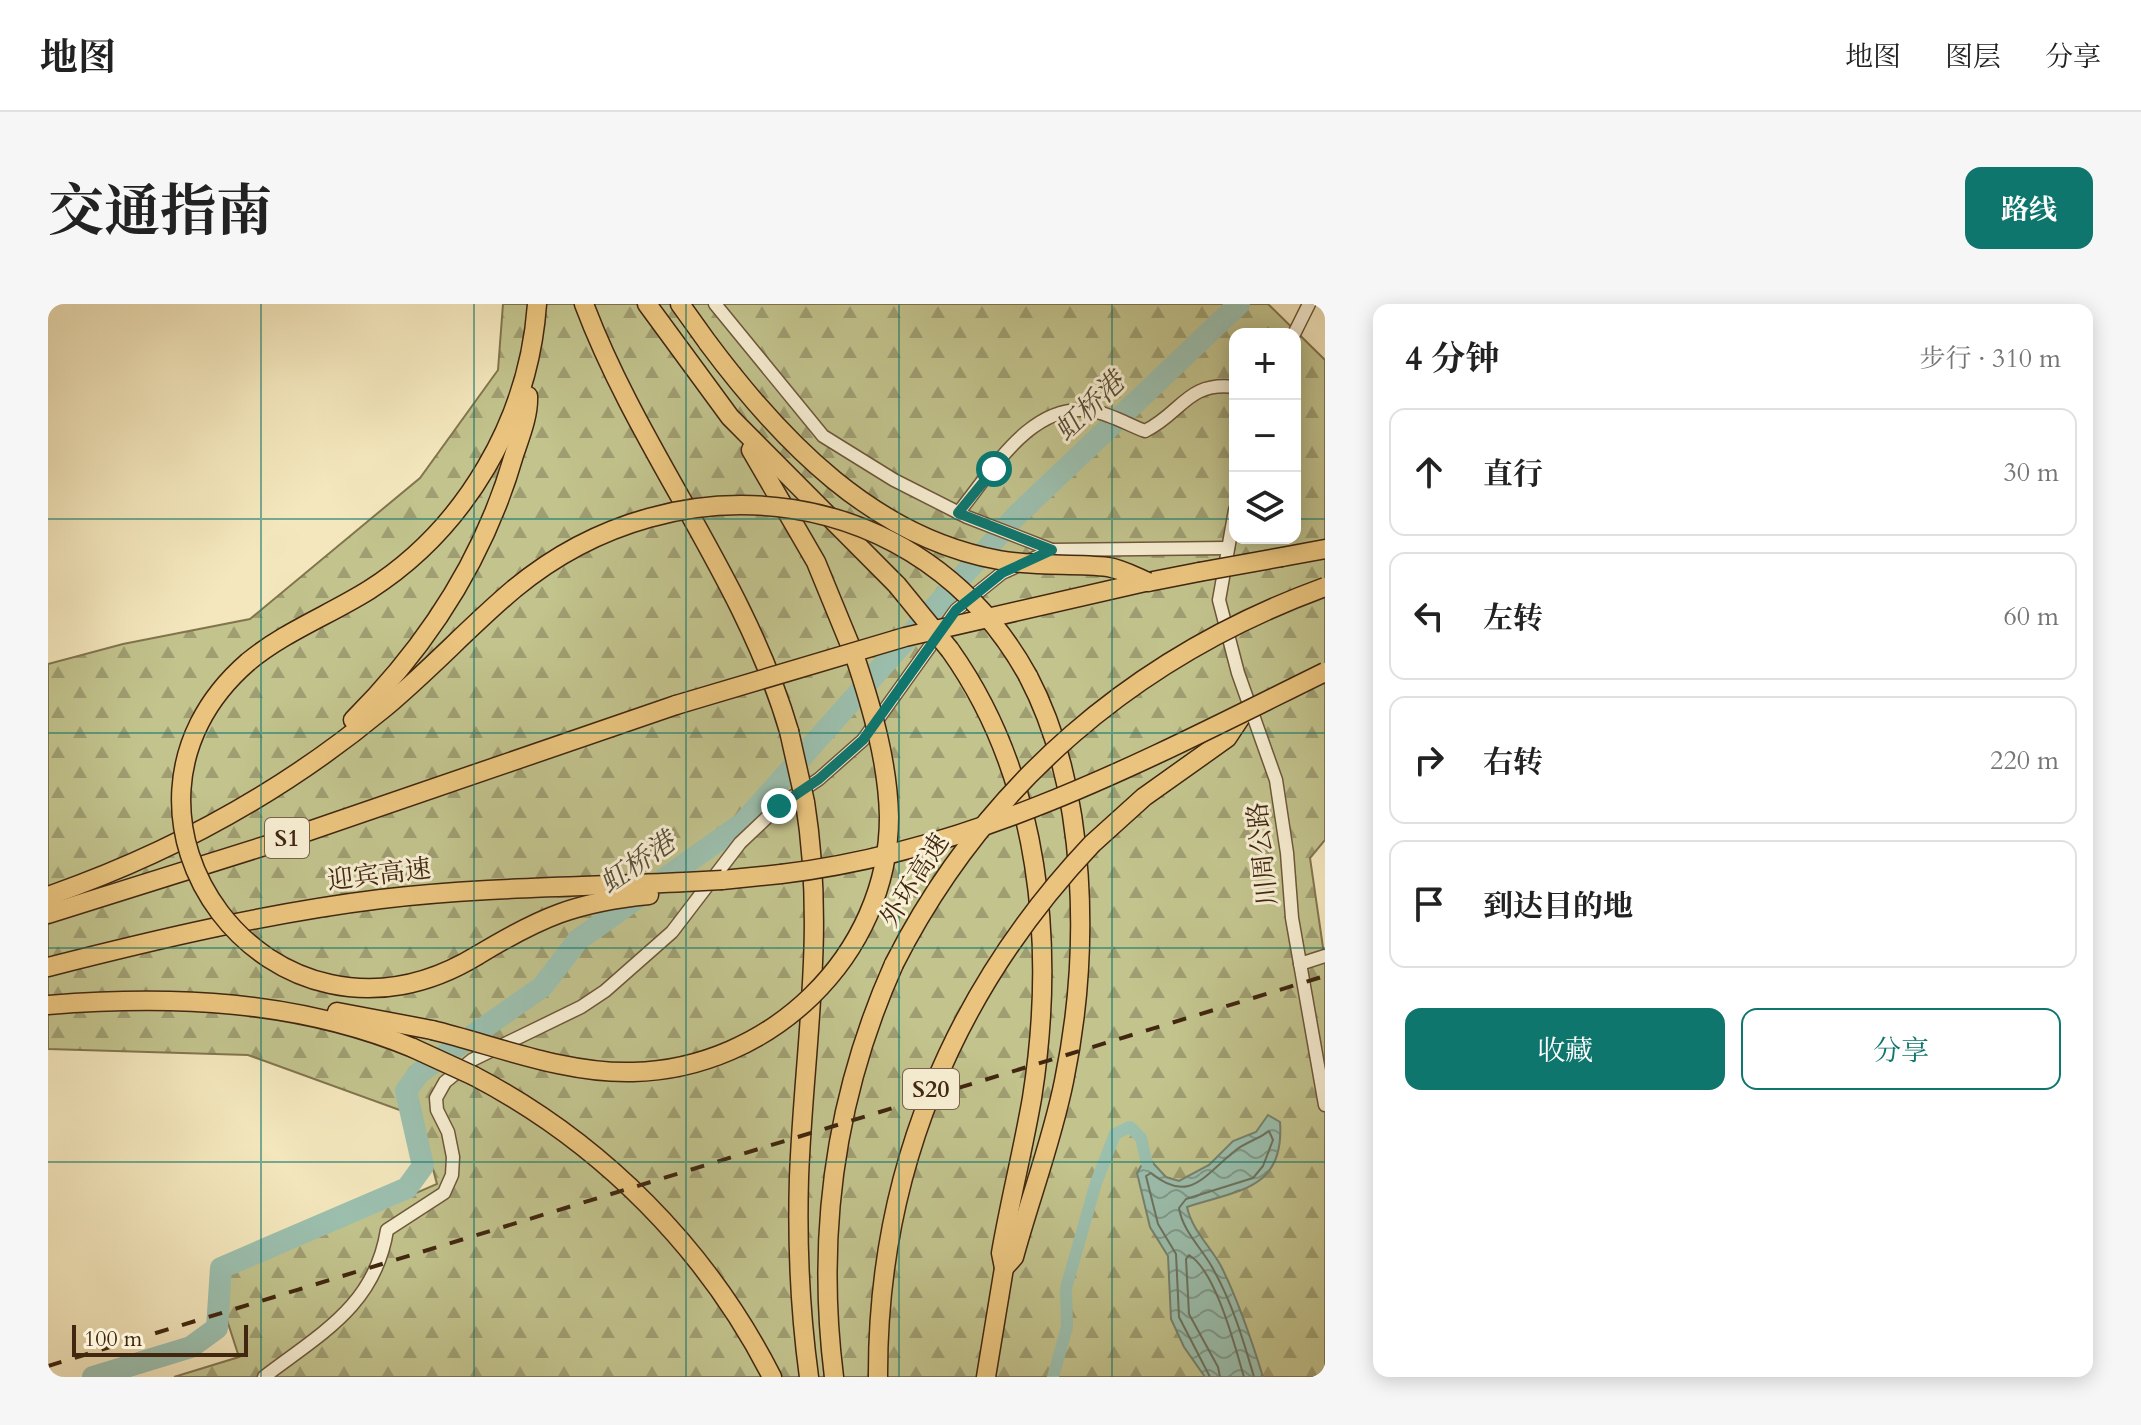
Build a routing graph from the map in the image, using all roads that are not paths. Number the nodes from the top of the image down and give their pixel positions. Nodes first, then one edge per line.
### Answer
1 (537, 304) edge
2 (584, 304) edge
3 (647, 304) edge
4 (680, 304) edge
5 (715, 304) edge
6 (1309, 304) edge
7 (1297, 328) edge
8 (524, 379) junction
9 (1229, 386) edge
10 (748, 436) junction
11 (962, 515) junction
12 (1229, 543) edge
13 (1228, 548) junction
14 (1325, 549) edge
15 (1052, 550) junction
16 (1148, 582) junction
17 (1325, 587) edge
18 (1325, 672) edge
19 (1243, 714) junction
20 (343, 740) junction
21 (685, 882) junction
22 (48, 896) edge
23 (48, 914) edge
24 (1325, 956) edge
25 (1300, 964) junction
26 (48, 967) edge
27 (48, 1005) edge
28 (319, 1018) junction
29 (1325, 1105) edge
30 (1004, 1268) junction
31 (264, 1377) edge
32 (772, 1377) edge
33 (809, 1377) edge
34 (834, 1377) edge
35 (878, 1377) edge
36 (986, 1377) edge

1 - 8 highway
2 - 33 highway, bridge
3 - 10 highway
4 - 16 highway, bridge
5 - 11 street
6 - 7 street
8 - 20 highway
8 - 21 highway, bridge
9 - 11 street
10 - 28 highway, bridge
10 - 30 highway, bridge
11 - 15 street
12 - 13 street, 川周公路
13 - 15 street
13 - 25 street, 川周公路
14 - 16 highway, 迎宾高速, bridge
15 - 31 street
16 - 23 highway, 迎宾高速 / S1, bridge
17 - 34 highway, 外环高速, bridge
18 - 19 highway, S20, bridge
19 - 21 highway, 迎宾高速, bridge
19 - 35 highway, S20, bridge
20 - 22 highway
20 - 30 highway, bridge
21 - 26 highway, 迎宾高速
24 - 25 street
25 - 29 street, 川周公路
27 - 28 highway
28 - 32 highway, bridge
30 - 36 highway

